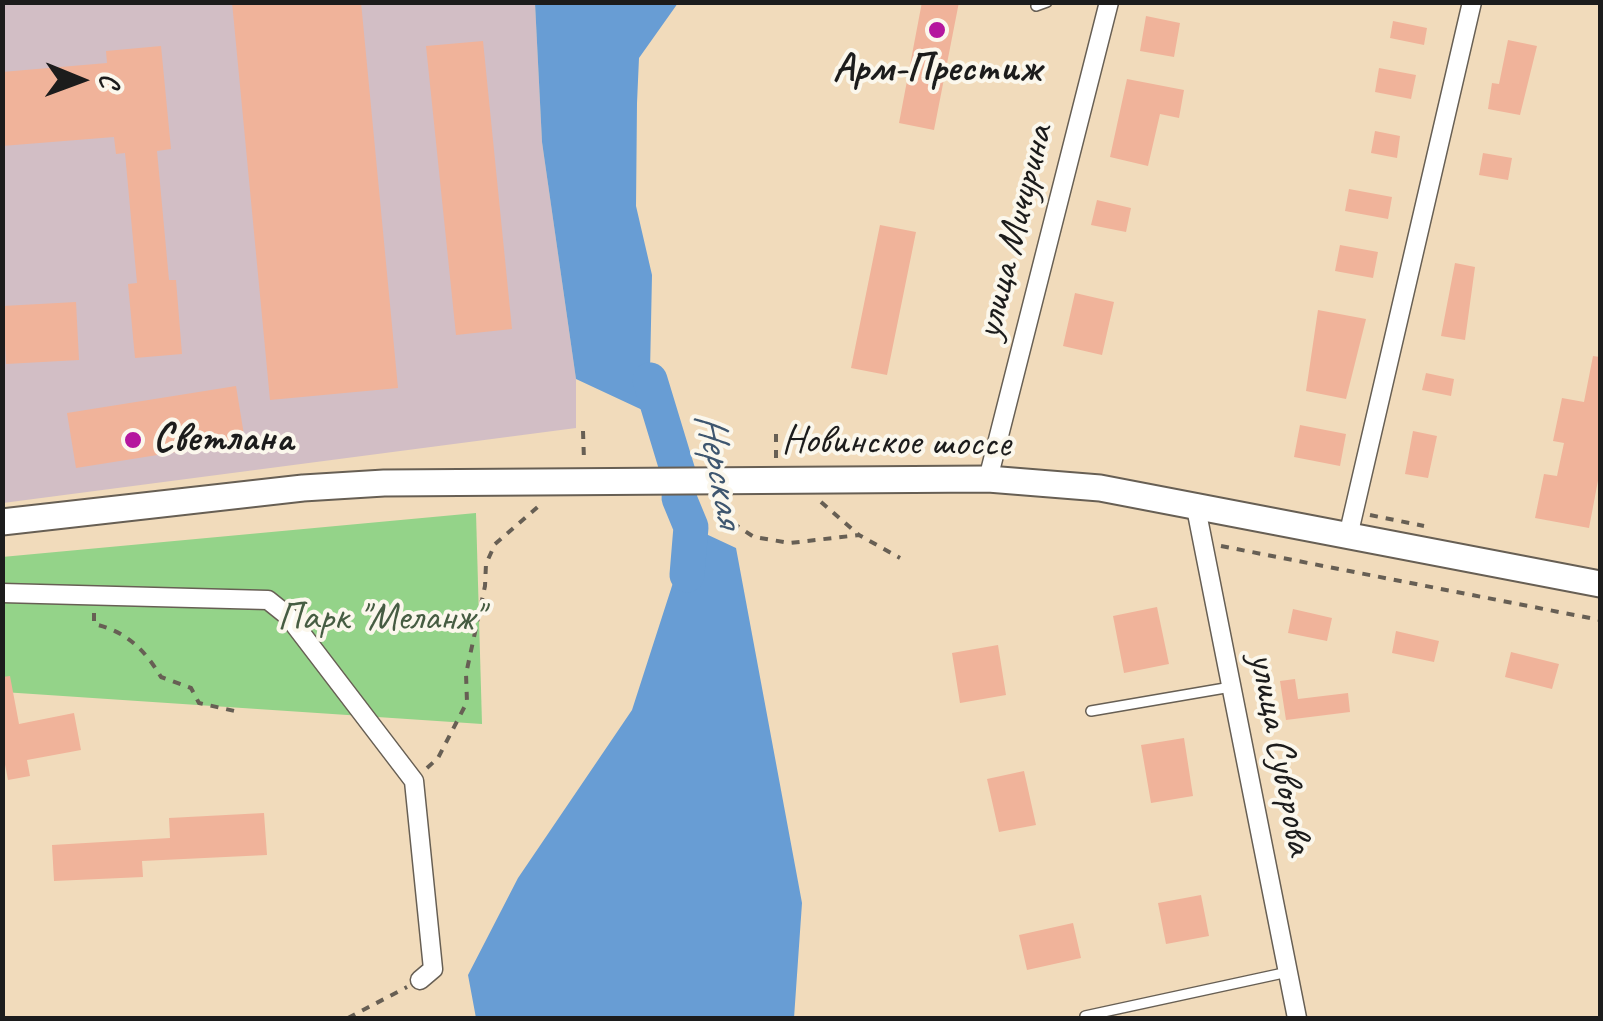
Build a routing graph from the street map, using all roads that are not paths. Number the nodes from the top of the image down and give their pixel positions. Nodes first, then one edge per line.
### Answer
1 (1047, 2) edge
2 (1109, 2) edge
3 (1472, 2) edge
4 (1036, 6) dead end
5 (988, 479) junction
6 (1195, 503) junction
7 (2, 522) edge
8 (1349, 532) junction
9 (1600, 584) edge
10 (2, 594) edge
11 (1231, 687) junction
12 (1091, 711) dead end
13 (1288, 972) junction
14 (420, 980) road end
15 (1085, 1016) dead end
16 (1297, 1018) edge

1 - 4 lane
2 - 5 street, улица Мичурина
3 - 8 street
5 - 6 street, Новинское шоссе
5 - 7 street, Новинское шоссе
6 - 8 street, Новинское шоссе
6 - 11 street, улица Суворова
8 - 9 street, Новинское шоссе
10 - 14 street
11 - 12 lane
11 - 13 street, улица Суворова
13 - 15 lane
13 - 16 street, улица Суворова

